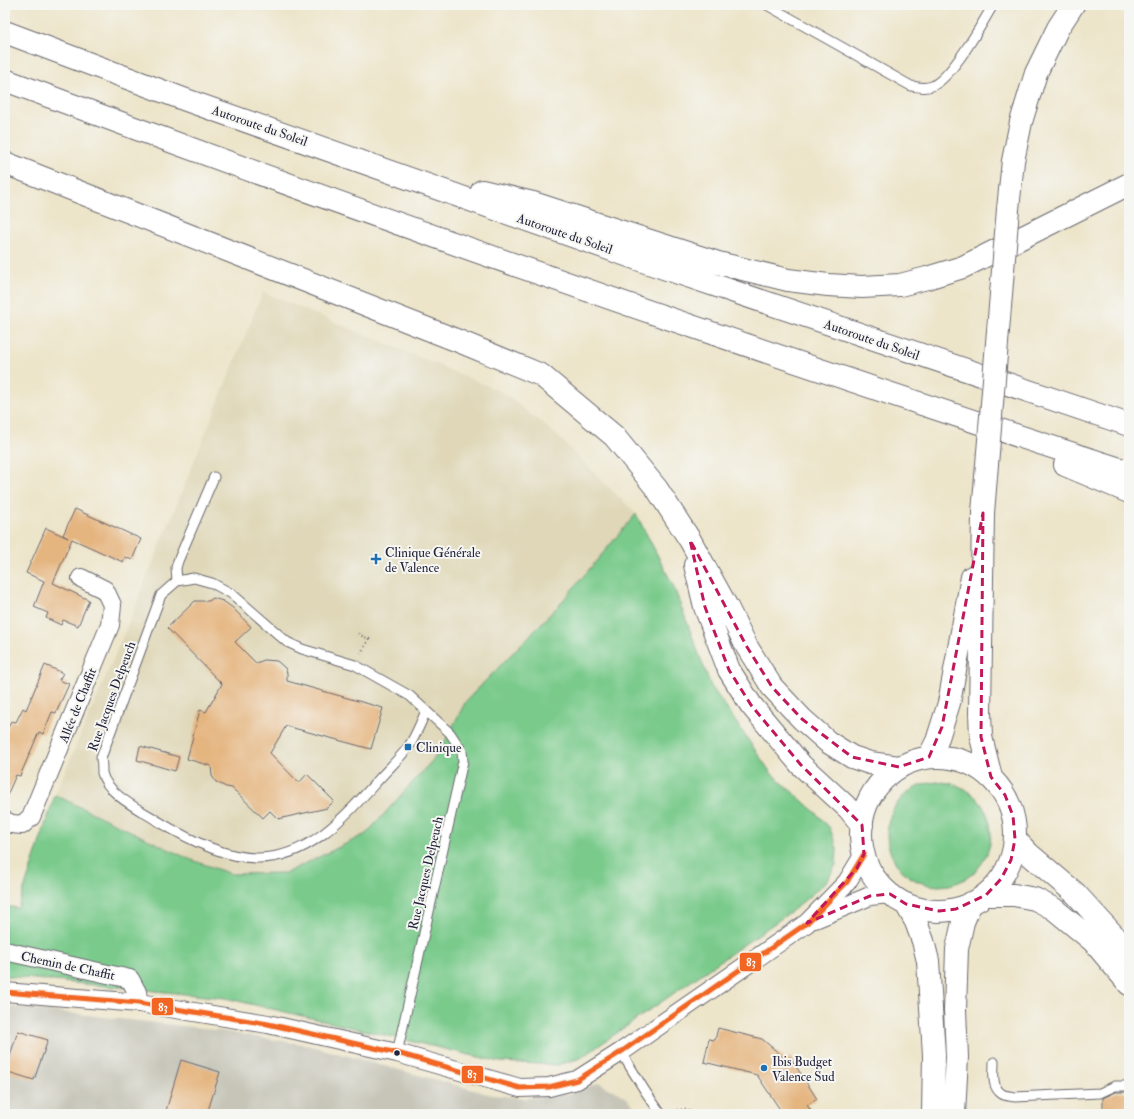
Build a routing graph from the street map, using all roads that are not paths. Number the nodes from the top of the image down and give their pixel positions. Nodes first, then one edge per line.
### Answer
1 (767, 5) edge
2 (993, 5) edge
3 (1073, 5) edge
4 (5, 32) edge
5 (5, 80) edge
6 (364, 162) junction
7 (5, 163) edge
8 (1129, 184) edge
9 (939, 410) junction
10 (1129, 425) edge
11 (1129, 472) edge
12 (214, 477) dead end
13 (1129, 492) edge
14 (983, 513) junction
15 (690, 540) junction
16 (81, 578) dead end
17 (177, 581) junction
18 (426, 711) junction
19 (929, 757) junction
20 (899, 767) junction
21 (990, 777) junction
22 (5, 821) edge
23 (862, 825) junction
24 (1015, 839) junction
25 (864, 854) junction
26 (898, 899) junction
27 (978, 899) junction
28 (807, 923) junction
29 (5, 951) edge
30 (1129, 952) edge
31 (1129, 984) edge
32 (5, 992) edge
33 (139, 1003) junction
34 (621, 1052) junction
35 (397, 1053) junction
36 (994, 1062) dead end
37 (1129, 1086) edge
38 (661, 1114) edge
39 (933, 1114) edge
40 (954, 1114) edge

1 - 2 lane
3 - 14 main road, bridge
4 - 6 main road, Autoroute du Soleil
5 - 9 main road
6 - 8 main road
6 - 10 main road, Autoroute du Soleil
7 - 15 main road
9 - 11 main road
9 - 13 main road
12 - 17 lane
14 - 19 main road
14 - 21 main road
15 - 20 main road
15 - 23 main road
16 - 22 street, Allée de Chaffit
17 - 18 lane, Rue Jacques Delpeuch
17 - 18 lane, Rue Jacques Delpeuch
18 - 35 lane, Rue Jacques Delpeuch
19 - 20 main road
19 - 21 main road
20 - 23 main road
21 - 24 main road
23 - 25 main road
24 - 27 main road
24 - 30 main road
25 - 26 main road
25 - 28 street
26 - 27 main road
26 - 28 street
26 - 39 main road
27 - 31 main road
27 - 40 main road
28 - 34 street
29 - 33 street, Chemin de Chaffit
32 - 33 street
33 - 35 street
34 - 35 street
34 - 38 lane
36 - 37 lane

